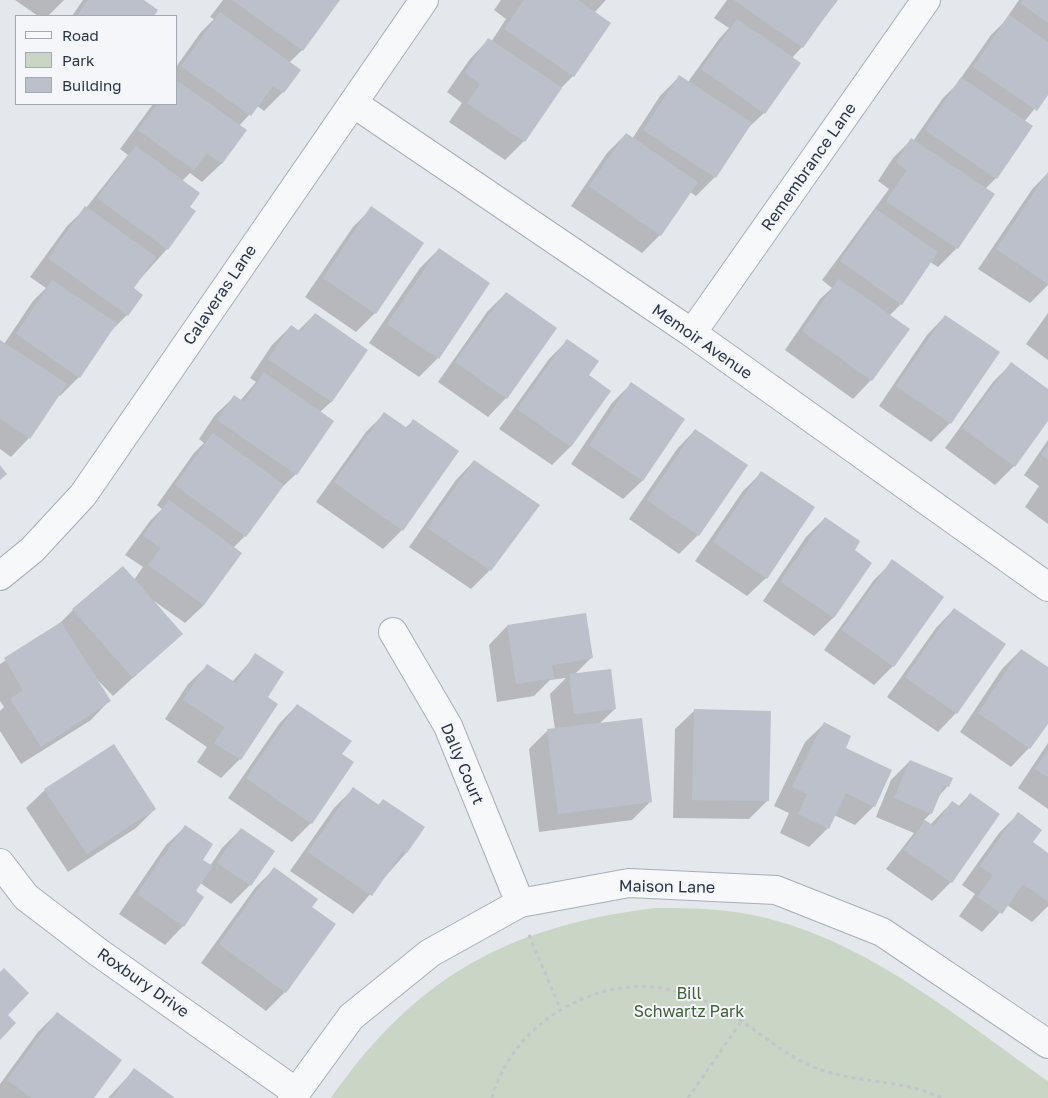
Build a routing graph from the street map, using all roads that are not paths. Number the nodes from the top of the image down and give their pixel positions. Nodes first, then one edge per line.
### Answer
1 (424, 0) edge
2 (926, 0) edge
3 (353, 102) junction
4 (692, 334) junction
5 (0, 576) edge
6 (1048, 587) edge
7 (392, 632) dead end
8 (0, 863) edge
9 (520, 902) junction
10 (1048, 1044) edge
11 (294, 1095) edge

1 - 3 street, Calaveras Lane
2 - 4 street, Remembrance Lane
3 - 4 street, Memoir Avenue
3 - 5 street, Calaveras Lane
4 - 6 street, Memoir Avenue
7 - 9 street, Dally Court
8 - 11 street, Roxbury Drive
9 - 10 street, Maison Lane
9 - 11 street, Maison Lane

